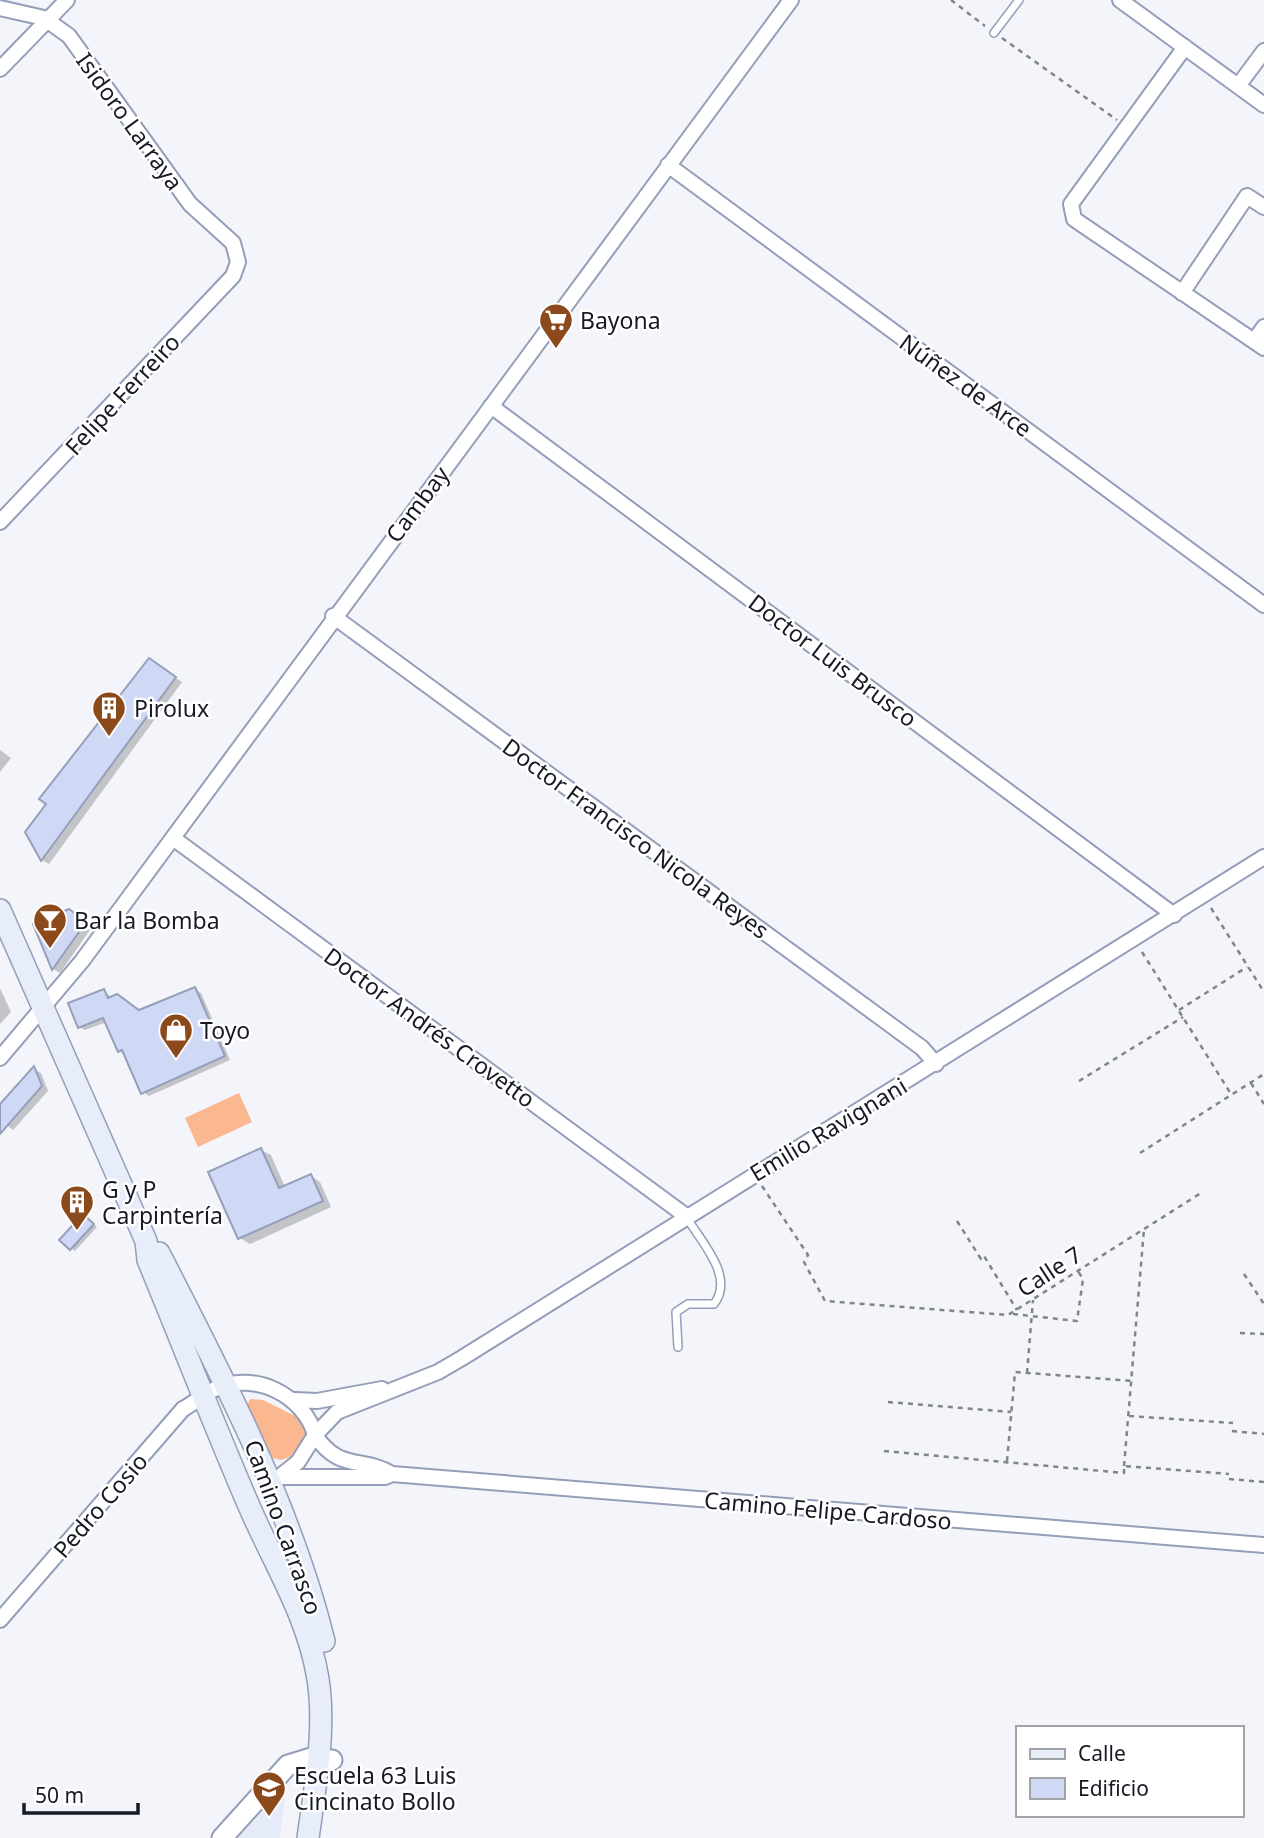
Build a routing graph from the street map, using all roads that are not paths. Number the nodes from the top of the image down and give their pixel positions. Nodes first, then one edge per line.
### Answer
1 (67, 0) edge
2 (791, 0) edge
3 (1019, 0) edge
4 (1120, 0) edge
5 (0, 8) edge
6 (48, 20) junction
7 (994, 33) road end
8 (1185, 47) junction
9 (1264, 51) edge
10 (0, 69) edge
11 (1238, 86) junction
12 (1264, 105) edge
13 (668, 164) junction
14 (1264, 207) edge
15 (238, 262) joint
16 (1182, 293) junction
17 (1264, 327) edge
18 (1259, 344) edge
19 (491, 405) junction
20 (0, 522) edge
21 (1264, 605) edge
22 (334, 616) junction
23 (173, 838) junction
24 (1264, 857) edge
25 (0, 909) edge
26 (1174, 915) junction
27 (43, 1008) junction
28 (0, 1058) edge
29 (936, 1063) junction
30 (686, 1216) junction
31 (146, 1241) junction
32 (678, 1346) dead end
33 (226, 1385) junction
34 (387, 1390) junction
35 (204, 1395) junction
36 (295, 1400) junction
37 (315, 1435) junction
38 (392, 1474) junction
39 (274, 1479) junction
40 (1264, 1545) edge
41 (0, 1620) edge
42 (325, 1760) junction
43 (222, 1838) edge
44 (308, 1838) edge
45 (321, 1838) edge

1 - 6 street
2 - 13 street, Cambay
3 - 7 lane
4 - 8 street
5 - 6 street, Isidoro Larraya
6 - 10 street
6 - 15 street, Isidoro Larraya
8 - 11 street
8 - 16 street
9 - 11 street
11 - 12 street
13 - 19 street, Cambay
13 - 21 street, Núñez de Arce
14 - 16 street
15 - 20 street, Felipe Ferreiro
16 - 18 street
17 - 18 street
19 - 22 street, Cambay
19 - 26 street, Doctor Luis Brusco
22 - 23 street, Cambay
22 - 29 street, Doctor Francisco Nicola Reyes
23 - 27 street, Cambay
23 - 30 street, Doctor Andrés Crovetto
24 - 26 street, Emilio Ravignani
25 - 27 main road, Camino Carrasco
26 - 29 street, Emilio Ravignani
27 - 28 street, Cambay
27 - 31 main road, Camino Carrasco
29 - 30 street, Emilio Ravignani
30 - 32 lane
30 - 34 street, Emilio Ravignani
31 - 33 main road, Camino Carrasco
31 - 35 main road, Camino Carrasco
33 - 35 street, Emilio Ravignani
33 - 36 street, Emilio Ravignani
33 - 39 main road, Camino Carrasco
34 - 36 street, Emilio Ravignani
34 - 37 street, Emilio Ravignani
35 - 39 main road
35 - 41 street, Pedro Cosio
35 - 42 main road, Camino Carrasco
36 - 37 street
37 - 38 street, Camino Felipe Cardoso
37 - 39 street, Emilio Ravignani
38 - 39 street, Camino Felipe Cardoso
38 - 40 street, Camino Felipe Cardoso
39 - 42 main road, Camino Carrasco
42 - 43 street
42 - 44 main road, Camino Carrasco
42 - 45 main road, Camino Carrasco

